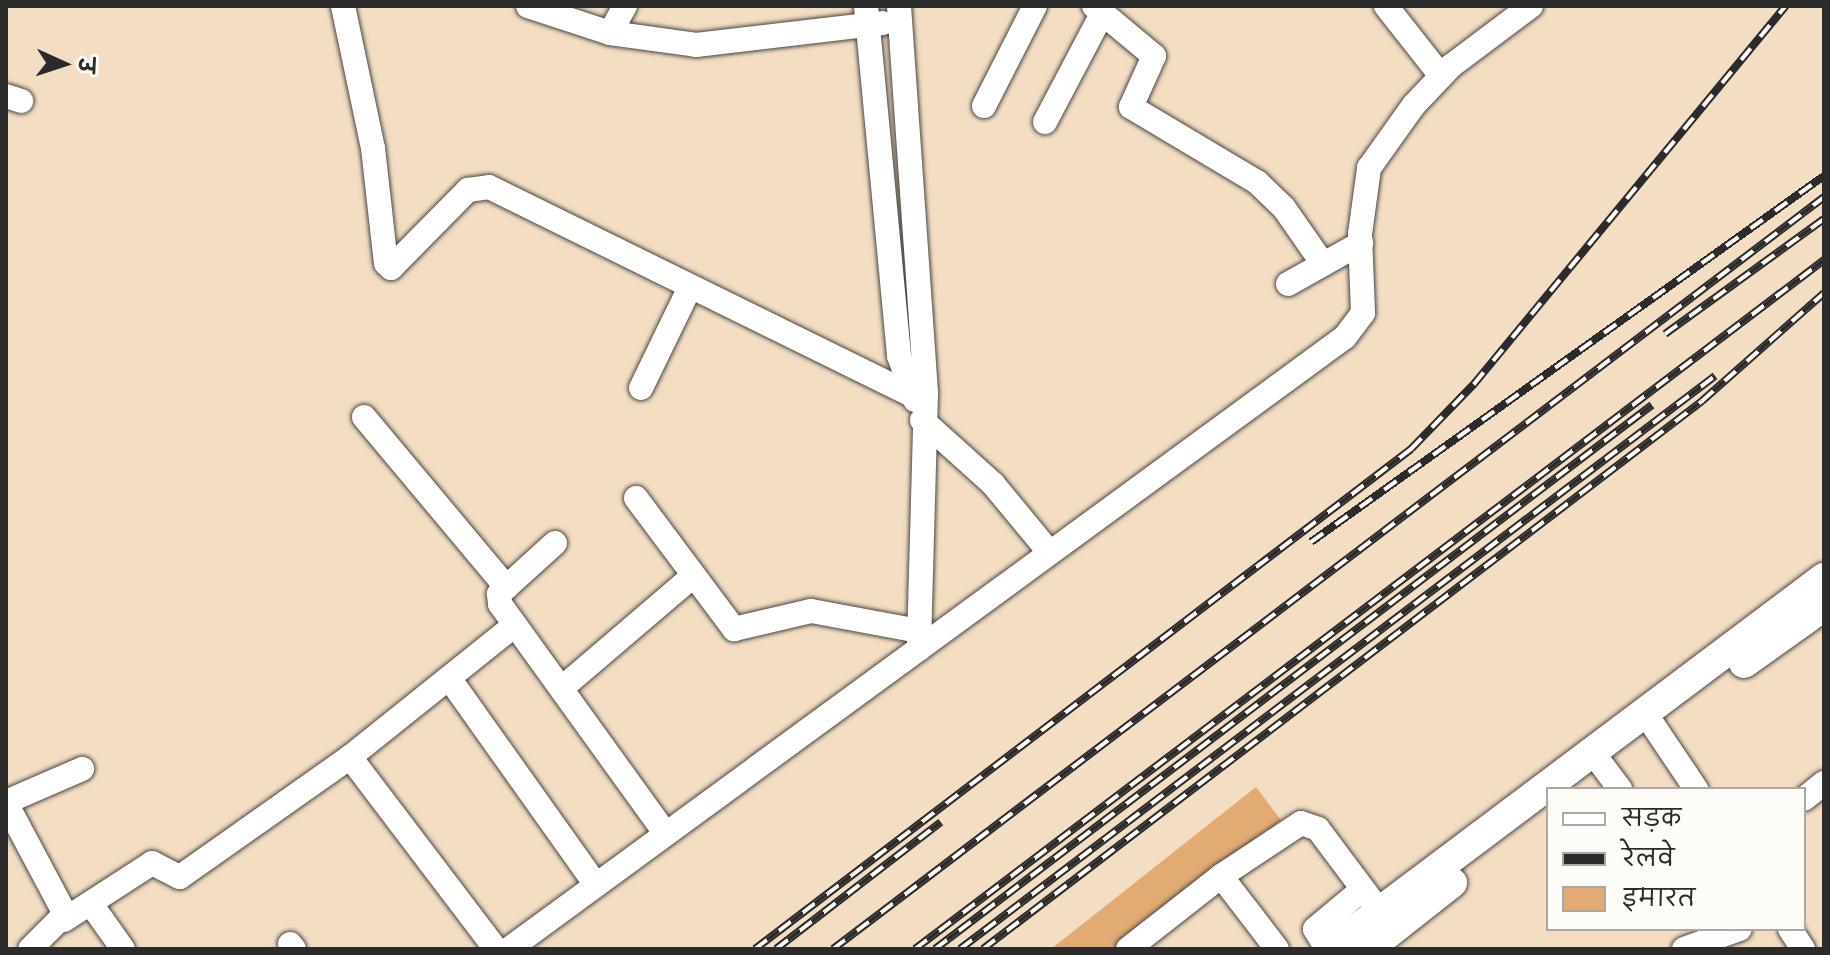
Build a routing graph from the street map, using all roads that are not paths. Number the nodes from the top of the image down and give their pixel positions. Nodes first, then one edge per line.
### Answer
1 (343, 6) edge
2 (528, 6) edge
3 (625, 6) edge
4 (1035, 6) edge
5 (1386, 6) edge
6 (1531, 6) edge
7 (1098, 9) edge
8 (900, 13) edge
9 (867, 16) edge
10 (610, 33) junction
11 (1441, 76) junction
12 (984, 106) dead end
13 (1045, 122) dead end
14 (1361, 243) junction
15 (1323, 264) junction
16 (1288, 284) dead end
17 (690, 287) junction
18 (641, 388) dead end
19 (918, 408) junction
20 (364, 417) dead end
21 (636, 498) dead end
22 (555, 543) dead end
23 (1050, 553) junction
24 (692, 577) junction
25 (1824, 578) edge
26 (506, 587) junction
27 (1824, 606) edge
28 (515, 625) junction
29 (919, 640) junction
30 (449, 678) junction
31 (562, 688) junction
32 (1649, 720) junction
33 (350, 757) junction
34 (82, 769) dead end
35 (1611, 777) edge
36 (1824, 783) edge
37 (1546, 787) edge
38 (1546, 787) edge
39 (1578, 787) edge
40 (1695, 787) edge
41 (1806, 797) edge
42 (6, 802) edge
43 (1546, 810) edge
44 (665, 833) junction
45 (1221, 876) junction
46 (596, 885) junction
47 (1371, 901) junction
48 (91, 904) junction
49 (1734, 931) edge
50 (1791, 931) edge
51 (49, 938) edge
52 (123, 949) edge
53 (496, 949) edge
54 (509, 949) edge
55 (1128, 949) edge
56 (1277, 949) edge
57 (1328, 949) edge
58 (1368, 949) edge
59 (1684, 949) edge
60 (1803, 949) edge

1 - 17 street
2 - 10 street
3 - 10 street
4 - 12 street
5 - 11 street
6 - 11 street
7 - 13 street
7 - 15 street
8 - 9 street
8 - 19 street
9 - 10 street
9 - 19 street
11 - 14 street
14 - 15 street
14 - 23 street
15 - 16 street
17 - 18 street
17 - 19 street
19 - 23 street
19 - 29 street
20 - 26 street
21 - 24 street
22 - 26 street
23 - 29 street
24 - 29 street
24 - 31 street
25 - 32 main road
26 - 28 street
27 - 32 main road
28 - 30 street
28 - 31 street
29 - 44 street
30 - 33 street
30 - 46 street
31 - 44 street
32 - 35 main road
32 - 38 main road
32 - 40 street
33 - 48 street
33 - 53 street
34 - 42 street
35 - 39 main road
36 - 41 street
37 - 47 main road
42 - 51 street
43 - 58 main road
44 - 46 street
45 - 47 street
45 - 55 street
45 - 56 street
46 - 54 street
47 - 57 main road
48 - 51 street
48 - 52 street
49 - 59 street
50 - 60 street

